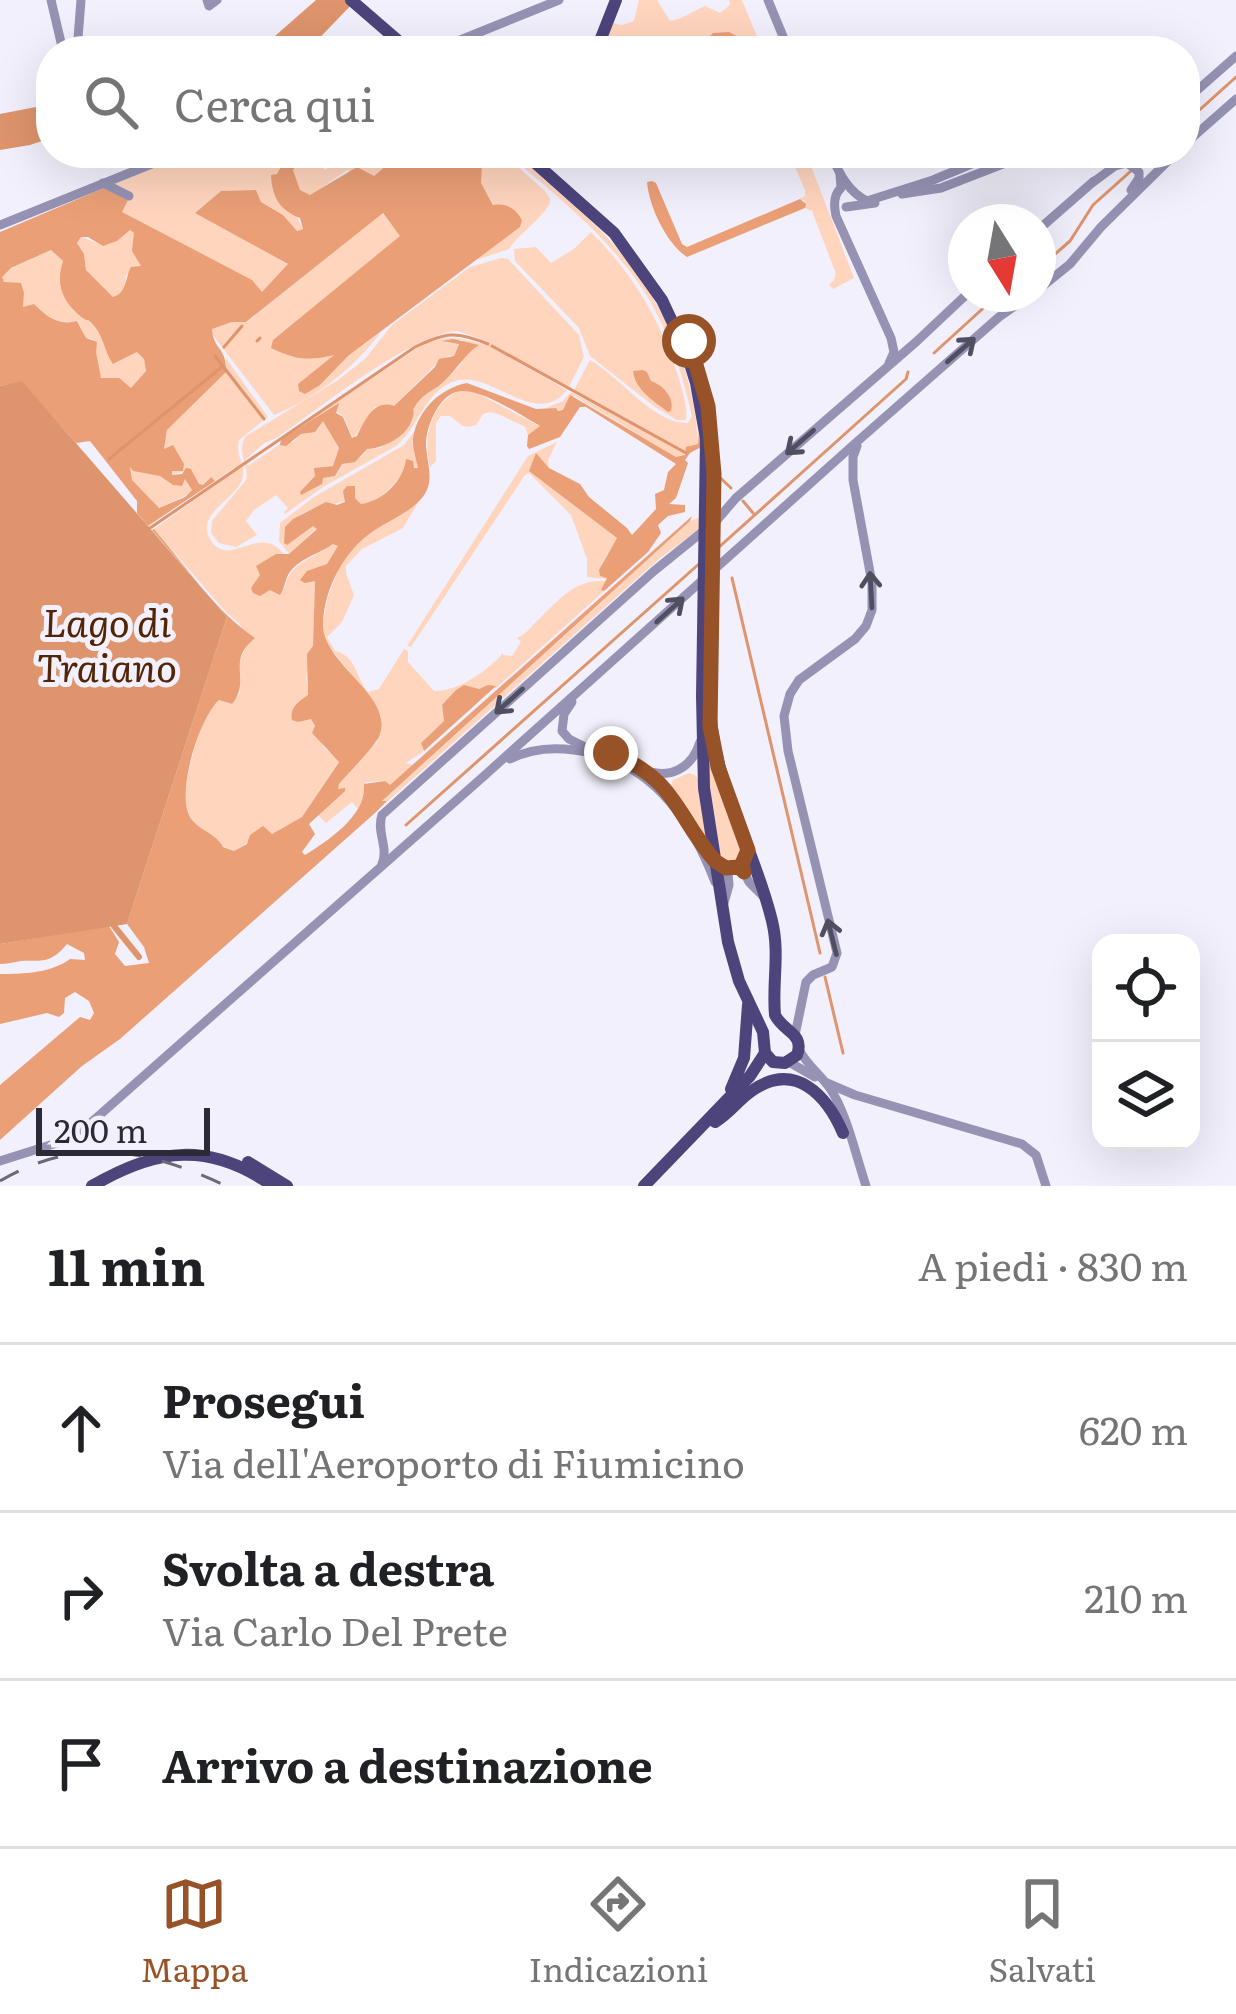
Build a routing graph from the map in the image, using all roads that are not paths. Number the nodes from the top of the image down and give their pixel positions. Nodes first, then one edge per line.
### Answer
1 (51, 0) edge
2 (82, 0) edge
3 (207, 0) edge
4 (217, 0) edge
5 (351, 0) edge
6 (363, 0) edge
7 (559, 0) edge
8 (611, 0) edge
9 (767, 0) edge
10 (59, 36) edge
11 (78, 36) edge
12 (393, 36) edge
13 (404, 36) edge
14 (470, 36) edge
15 (598, 36) edge
16 (783, 36) edge
17 (1236, 56) edge
18 (1200, 88) edge
19 (1236, 99) edge
20 (1200, 131) edge
21 (140, 168) edge
22 (542, 168) edge
23 (556, 168) edge
24 (838, 168) edge
25 (963, 168) edge
26 (992, 168) edge
27 (1108, 168) edge
28 (1112, 168) edge
29 (1136, 168) edge
30 (1161, 168) edge
31 (103, 183) junction
32 (1091, 183) junction
33 (129, 196) dead end
34 (846, 197) junction
35 (1056, 214) edge
36 (0, 225) edge
37 (1101, 227) junction
38 (1056, 275) edge
39 (948, 311) edge
40 (1006, 312) edge
41 (885, 326) junction
42 (926, 330) junction
43 (888, 365) junction
44 (864, 437) junction
45 (583, 688) junction
46 (706, 696) junction
47 (562, 731) junction
48 (702, 731) junction
49 (554, 748) junction
50 (644, 770) junction
51 (485, 775) junction
52 (382, 839) junction
53 (409, 842) junction
54 (747, 848) junction
55 (714, 859) junction
56 (380, 868) junction
57 (731, 868) junction
58 (744, 872) junction
59 (766, 901) junction
60 (724, 916) junction
61 (747, 997) junction
62 (793, 1037) junction
63 (779, 1057) junction
64 (827, 1083) junction
65 (855, 1095) junction
66 (838, 1102) junction
67 (712, 1120) junction
68 (843, 1133) junction
69 (162, 1156) junction
70 (0, 1161) edge
71 (92, 1186) edge
72 (272, 1186) edge
73 (287, 1186) edge
74 (644, 1186) edge
75 (654, 1186) edge
76 (862, 1186) edge
77 (1046, 1186) edge

1 - 10 street
2 - 11 street
3 - 4 street
5 - 12 main road
6 - 13 main road
7 - 14 street
8 - 15 main road
9 - 16 street
17 - 18 street
19 - 20 street
21 - 31 street
22 - 46 main road, bridge
23 - 46 main road, bridge
24 - 34 street
25 - 34 street
26 - 34 street
27 - 32 street
28 - 32 street
29 - 37 street
30 - 37 street
31 - 33 street
31 - 36 street
32 - 35 street
34 - 41 street
37 - 38 street
39 - 42 street
44 -> 40 street
41 - 42 street
41 - 43 street
42 - 43 street
43 -> 52 street
45 -> 44 street
62 -> 44 street
45 - 47 street
45 - 51 street
46 - 48 main road
46 - 54 main road
47 - 49 street
47 - 50 street
48 - 50 street
48 - 55 main road
49 - 51 street
49 - 60 street
50 - 55 street
51 - 53 street
52 - 53 street
52 - 56 street
53 - 56 street
54 - 58 street
54 - 59 main road
55 - 57 street
55 - 60 main road
56 - 70 street
57 - 58 street
57 - 60 street
58 - 59 street
59 - 62 main road
60 - 61 main road
61 - 63 main road
61 - 67 main road
62 - 63 main road
62 - 63 main road
62 - 64 street
63 - 67 main road
63 - 68 street
64 - 65 street
64 - 66 street
65 - 66 street
65 - 77 street
66 - 76 street
67 - 68 main road
67 - 74 main road
67 - 75 main road
68 - 76 street
69 - 71 main road
69 - 72 main road
69 - 73 main road

